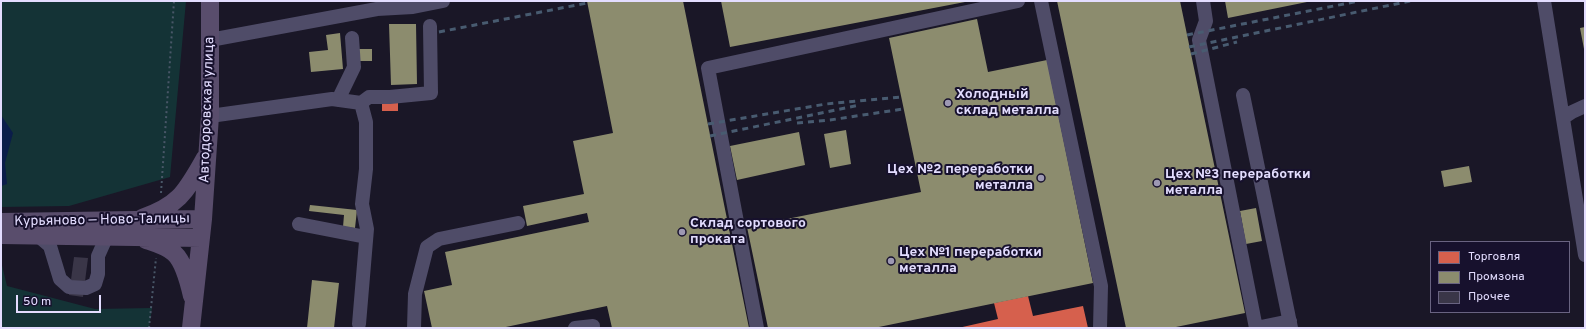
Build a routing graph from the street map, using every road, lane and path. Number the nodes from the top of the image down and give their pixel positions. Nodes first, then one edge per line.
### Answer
1 (174, 1) edge
2 (210, 1) edge
3 (442, 1) edge
4 (1018, 1) edge
5 (1041, 1) edge
6 (1203, 1) edge
7 (1544, 1) edge
8 (378, 5) edge
9 (430, 26) dead end
10 (352, 38) dead end
11 (210, 40) junction
12 (1243, 95) dead end
13 (338, 100) junction
14 (361, 103) junction
15 (1585, 106) edge
16 (210, 116) junction
17 (1562, 118) junction
18 (207, 154) junction
19 (160, 198) dead end
20 (1582, 214) edge
21 (203, 219) junction
22 (1, 222) edge
23 (518, 223) dead end
24 (299, 224) dead end
25 (135, 228) junction
26 (36, 234) junction
27 (1, 235) edge
28 (107, 236) junction
29 (158, 236) junction
30 (366, 237) junction
31 (201, 238) junction
32 (1585, 255) edge
33 (194, 304) junction
34 (359, 324) dead end
35 (1291, 325) edge
36 (593, 326) dead end
37 (149, 328) edge
38 (191, 328) edge
39 (414, 328) edge
40 (575, 328) edge
41 (757, 328) edge
42 (1100, 328) edge
43 (1256, 328) edge

1 - 19 path
2 - 11 main road, Автодоровская улица
3 - 8 lane
4 - 41 lane
5 - 42 lane
6 - 43 lane
7 - 17 lane
8 - 11 lane
9 - 14 lane
10 - 13 lane
11 - 16 main road, Автодоровская улица
12 - 35 lane
13 - 14 lane
13 - 16 lane
14 - 30 lane
15 - 17 lane
16 - 18 main road, Автодоровская улица
17 - 20 lane
18 - 21 main road, Автодоровская улица
18 - 25 main road
20 - 32 lane
21 - 25 main road, Курьяново — Ново-Талицы
21 - 31 main road, Автодоровская улица
22 - 25 main road, Курьяново — Ново-Талицы
23 - 39 lane
24 - 30 lane
25 - 28 main road, Курьяново — Ново-Талицы
25 - 29 main road, Курьяново — Ново-Талицы
25 - 33 main road
26 - 27 main road, Курьяново — Ново-Талицы
26 - 28 main road, Курьяново — Ново-Талицы
26 - 28 lane
29 - 31 main road, Курьяново — Ново-Талицы
29 - 37 path
30 - 34 lane
31 - 33 main road, Автодоровская улица
33 - 38 main road, Автодоровская улица
35 - 43 lane
36 - 40 lane

